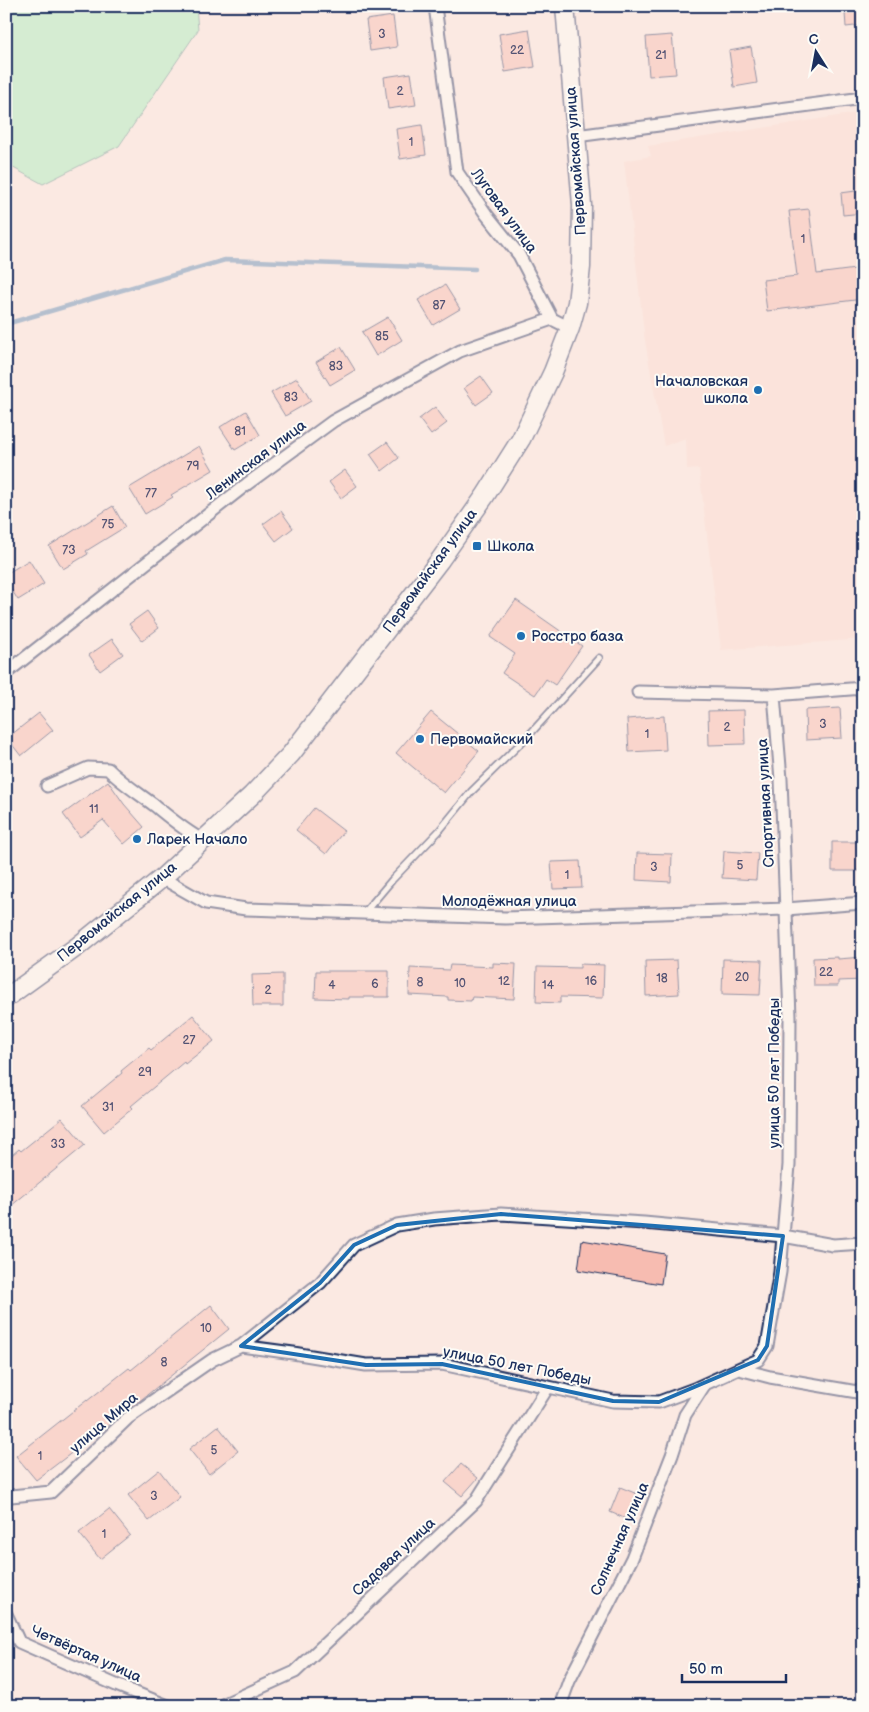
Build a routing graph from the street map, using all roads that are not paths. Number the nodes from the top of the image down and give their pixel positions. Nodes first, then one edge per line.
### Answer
1 (435, 6) edge
2 (565, 6) edge
3 (863, 98) edge
4 (576, 136) junction
5 (552, 318) junction
6 (570, 328) junction
7 (599, 658) dead end
8 (6, 674) edge
9 (863, 688) edge
10 (638, 692) dead end
11 (774, 695) junction
12 (47, 786) dead end
13 (204, 841) junction
14 (162, 878) junction
15 (863, 903) edge
16 (786, 909) junction
17 (365, 913) junction
18 (6, 998) edge
19 (783, 1236) junction
20 (863, 1243) edge
21 (241, 1346) junction
22 (739, 1369) junction
23 (705, 1384) junction
24 (548, 1387) junction
25 (863, 1392) edge
26 (8, 1497) edge
27 (6, 1614) edge
28 (168, 1706) edge
29 (220, 1706) edge
30 (560, 1706) edge

1 - 5 street, Луговая улица
2 - 4 main road, Первомайская улица
3 - 4 street
4 - 6 main road, Первомайская улица
5 - 6 street
5 - 8 street, Ленинская улица
6 - 13 main road, Первомайская улица
7 - 17 lane
9 - 11 street
10 - 11 street
11 - 16 street, Спортивная улица
12 - 13 street
13 - 14 main road, Первомайская улица
14 - 17 street, Молодёжная улица
14 - 18 main road, Первомайская улица
15 - 16 street, Молодёжная улица
16 - 17 street, Молодёжная улица
16 - 19 street, улица 50 лет Победы
19 - 20 street
19 - 21 street
19 - 22 street, улица 50 лет Победы
21 - 24 street, улица 50 лет Победы
21 - 26 street, улица Мира
22 - 23 street, улица 50 лет Победы
22 - 25 street
23 - 24 street, улица 50 лет Победы
23 - 30 street, Солнечная улица
24 - 29 street, Садовая улица
27 - 28 street, Четвёртая улица

